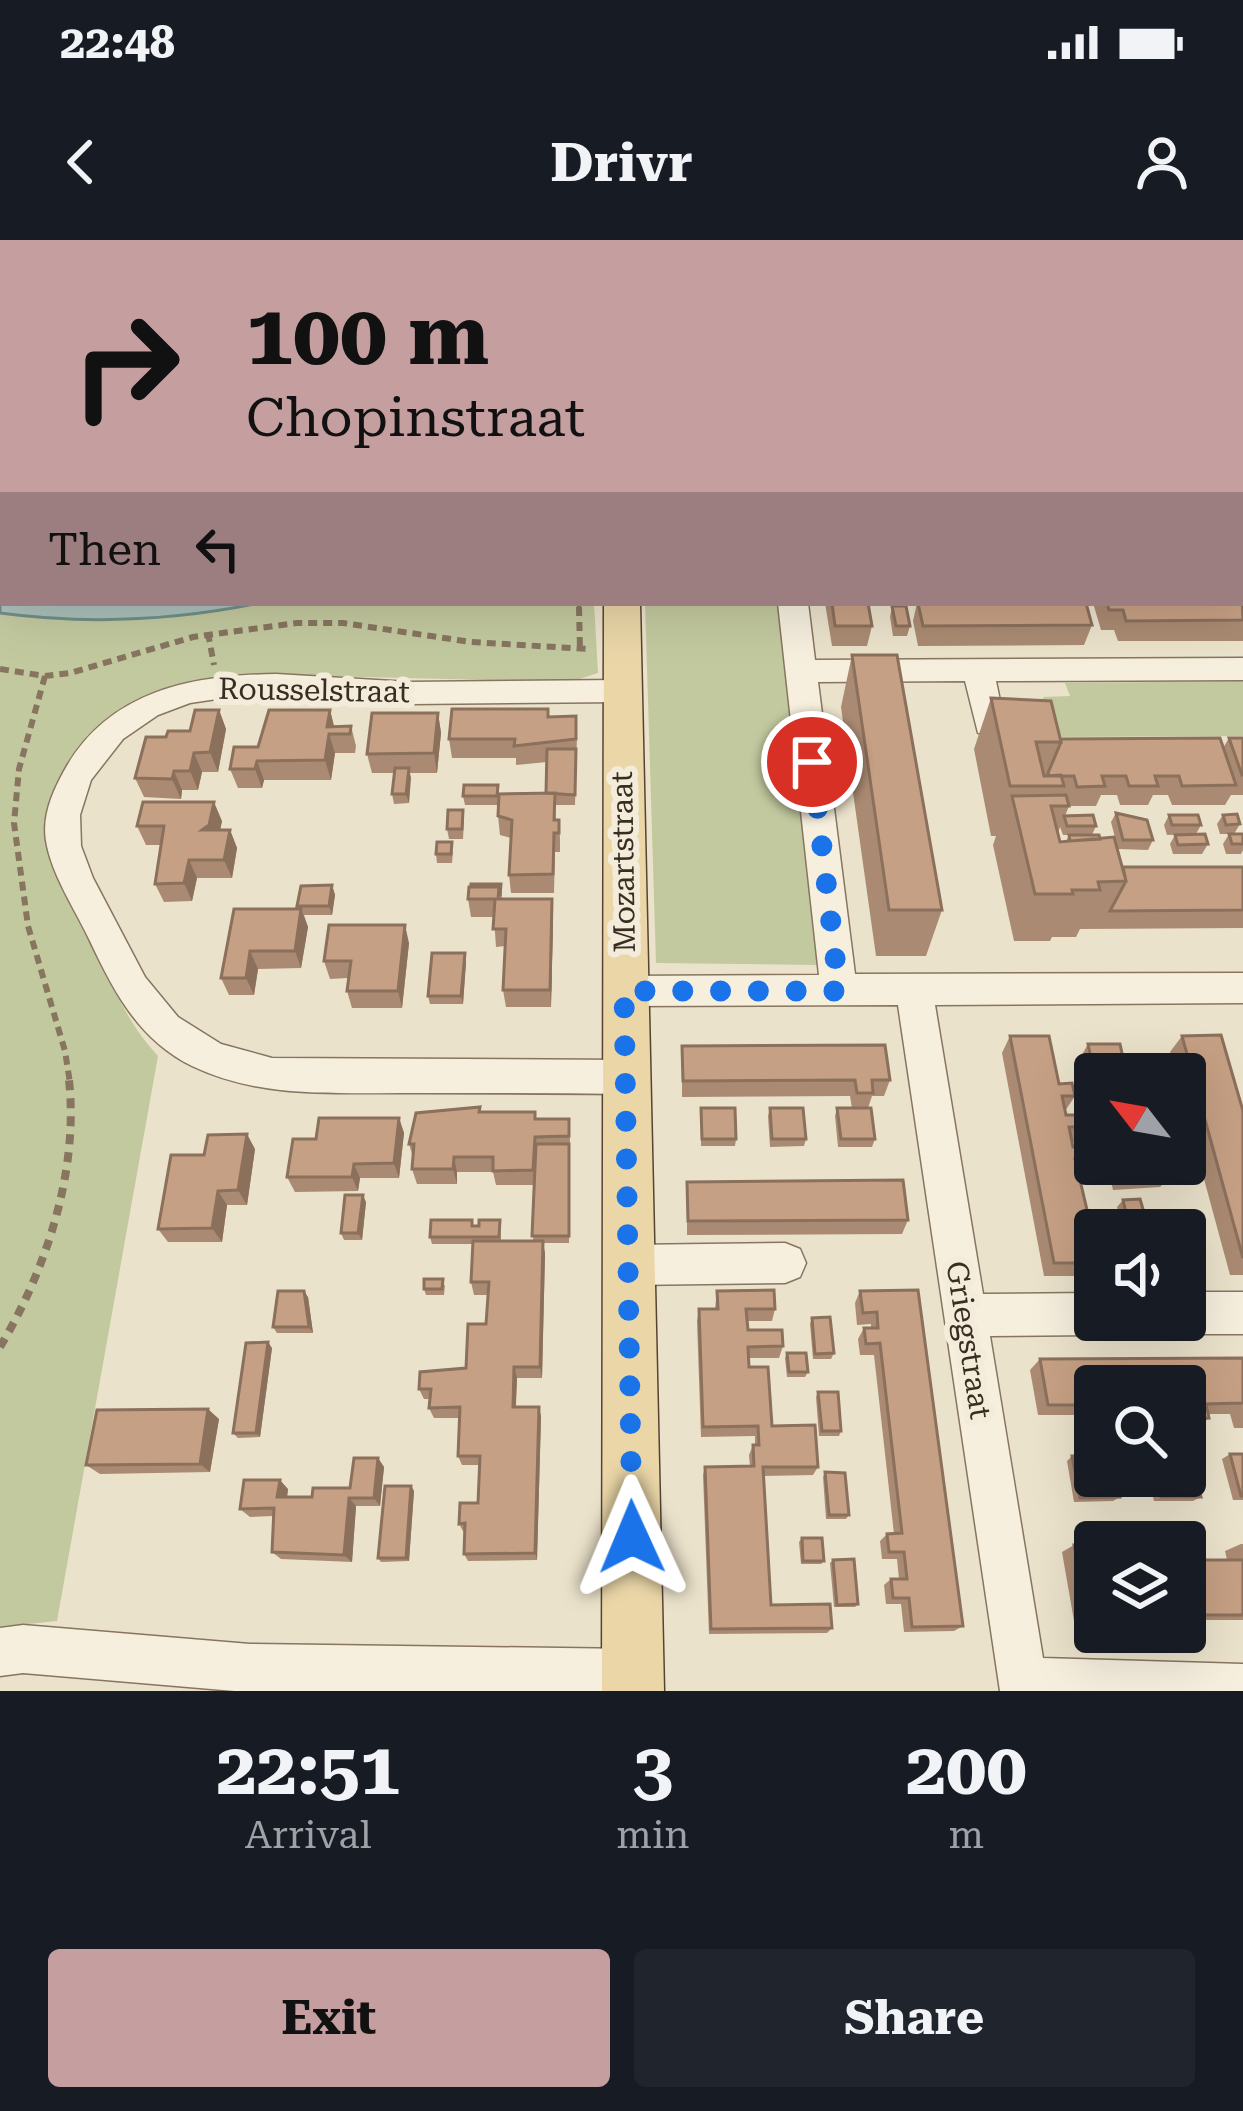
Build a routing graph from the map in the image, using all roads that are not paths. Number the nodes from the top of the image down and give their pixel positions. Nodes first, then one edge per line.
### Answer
1 (622, 606) edge
2 (793, 606) edge
3 (1243, 669) edge
4 (978, 670) junction
5 (801, 671) junction
6 (621, 691) junction
7 (989, 725) edge
8 (1243, 988) edge
9 (914, 990) junction
10 (624, 991) junction
11 (839, 991) junction
12 (627, 1077) junction
13 (785, 1263) dead end
14 (629, 1265) junction
15 (1206, 1313) edge
16 (1243, 1313) edge
17 (1074, 1314) edge
18 (965, 1315) junction
19 (0, 1652) edge
20 (633, 1682) edge
21 (1023, 1686) edge
22 (1243, 1688) edge

1 - 6 main road, Mozartstraat
2 - 5 street
3 - 4 street
4 - 5 street
4 - 7 street
5 - 11 street
6 - 10 main road, Mozartstraat
6 - 12 street, Rousselstraat
8 - 9 street
9 - 11 street
9 - 18 street, Griegstraat
10 - 11 street
10 - 12 main road, Mozartstraat
12 - 14 main road, Mozartstraat
13 - 14 street
14 - 20 main road, Mozartstraat
15 - 16 street
17 - 18 street
18 - 21 street, Griegstraat
19 - 20 street
21 - 22 street

